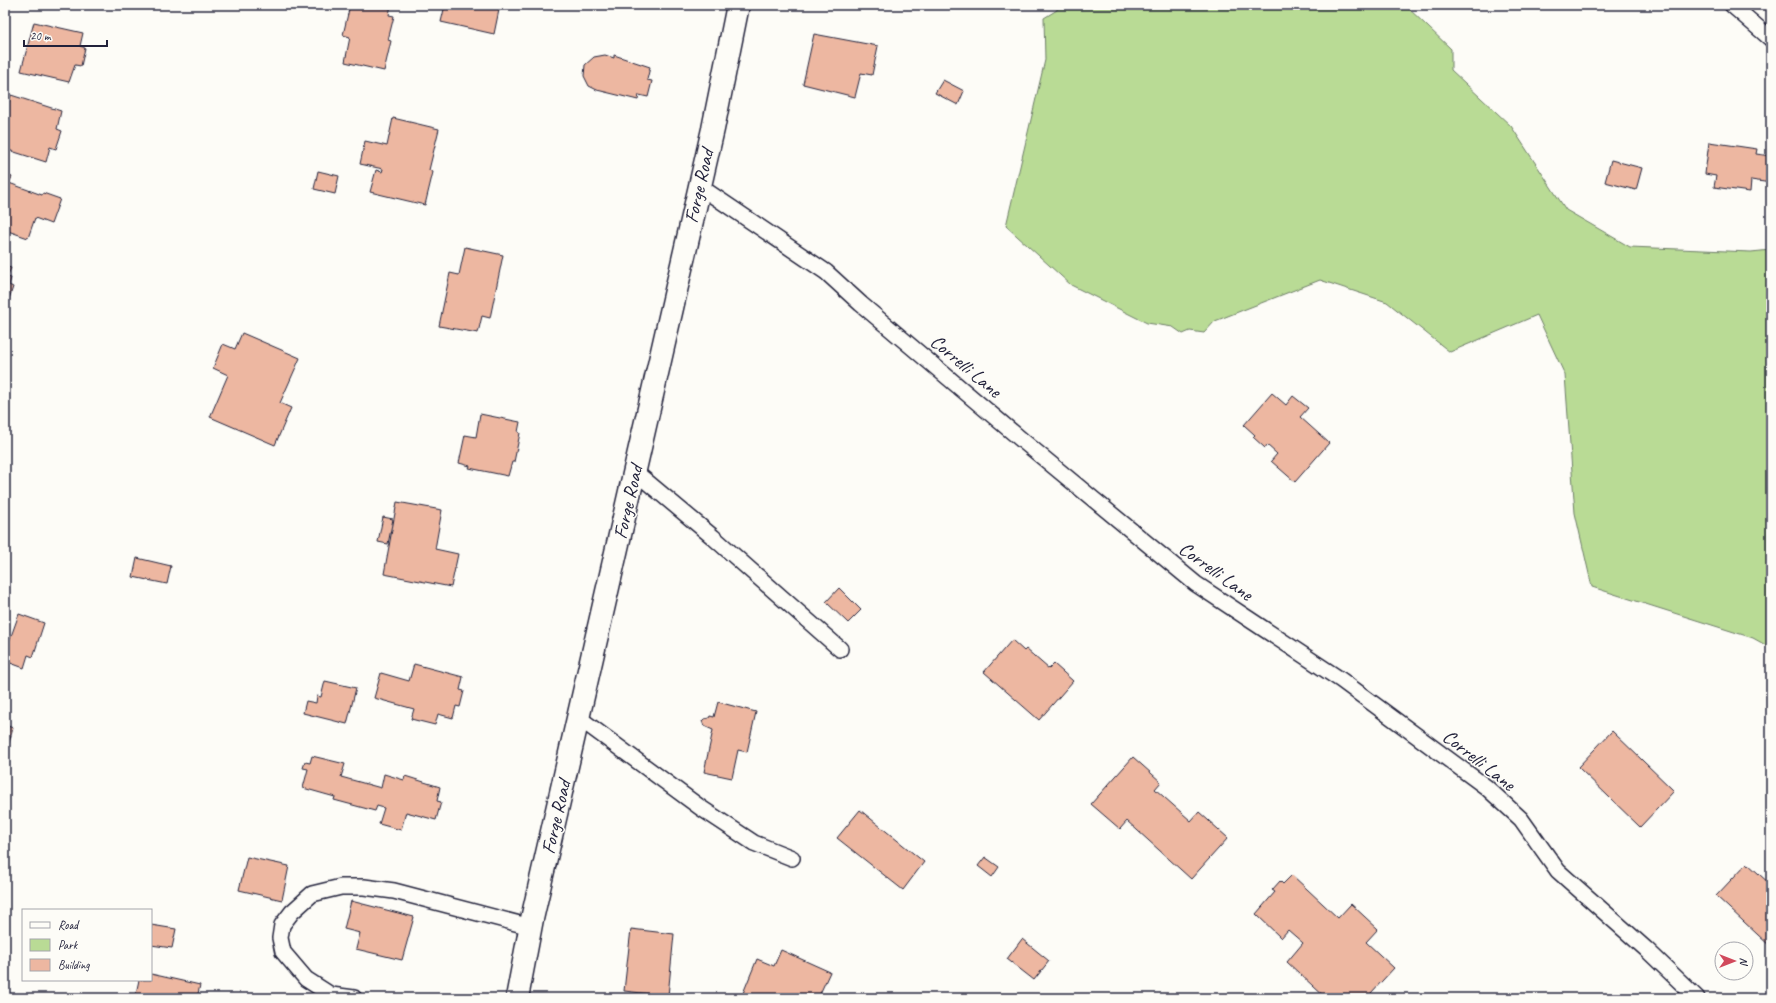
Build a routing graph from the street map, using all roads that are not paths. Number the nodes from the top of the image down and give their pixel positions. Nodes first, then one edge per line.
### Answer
1 (738, 5) edge
2 (1732, 5) edge
3 (1771, 40) edge
4 (699, 186) junction
5 (634, 471) junction
6 (840, 649) dead end
7 (579, 718) junction
8 (792, 858) dead end
9 (531, 927) junction
10 (354, 998) edge
11 (517, 998) edge
12 (1697, 998) edge

1 - 4 street, Forge Road
2 - 3 lane
4 - 5 street, Forge Road
4 - 12 lane, Correlli Lane
5 - 6 lane
5 - 7 street, Forge Road
7 - 8 lane
7 - 9 street, Forge Road
9 - 10 lane
9 - 11 street, Forge Road

